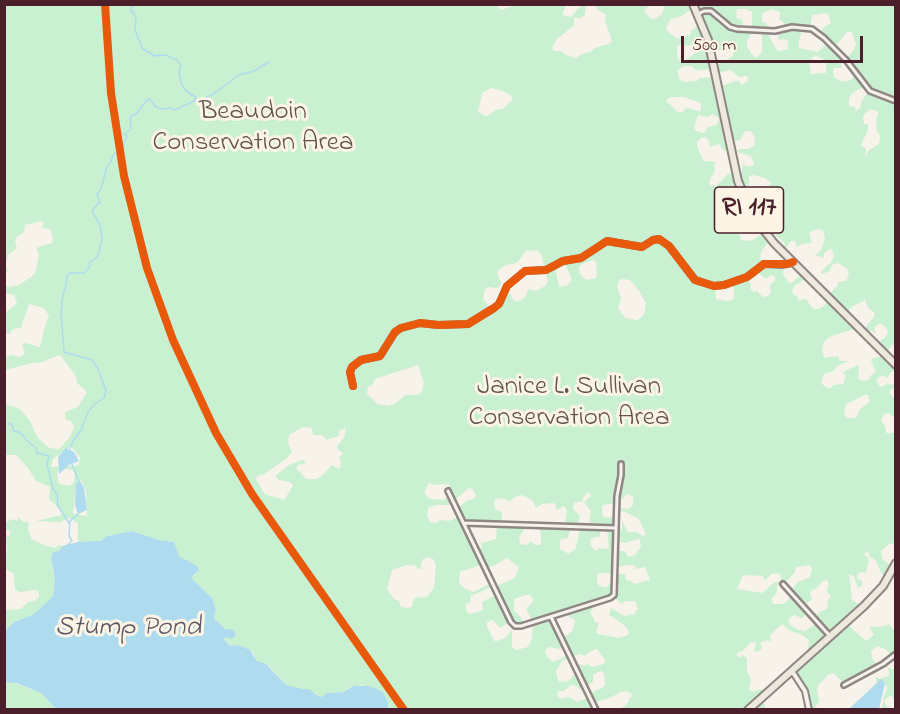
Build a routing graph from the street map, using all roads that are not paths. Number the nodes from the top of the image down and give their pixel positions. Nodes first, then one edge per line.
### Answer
1 (693, 4) edge
2 (698, 14) junction
3 (896, 101) edge
4 (793, 262) junction
5 (896, 365) edge
6 (353, 386) dead end
7 (621, 464) dead end
8 (448, 491) dead end
9 (464, 523) junction
10 (616, 528) junction
11 (896, 563) edge
12 (783, 584) dead end
13 (551, 617) junction
14 (830, 636) junction
15 (896, 654) edge
16 (792, 671) junction
17 (843, 685) dead end
18 (596, 710) edge
19 (748, 710) edge
20 (809, 710) edge

1 - 2 main road, RI 117
2 - 3 street
2 - 4 main road, RI 117
4 - 5 main road, RI 117
4 - 6 street
7 - 10 street
8 - 9 street
9 - 10 street
9 - 13 street
10 - 13 street
11 - 14 main road
12 - 14 street
13 - 18 street
14 - 16 main road
15 - 17 street
16 - 19 main road
16 - 20 street

